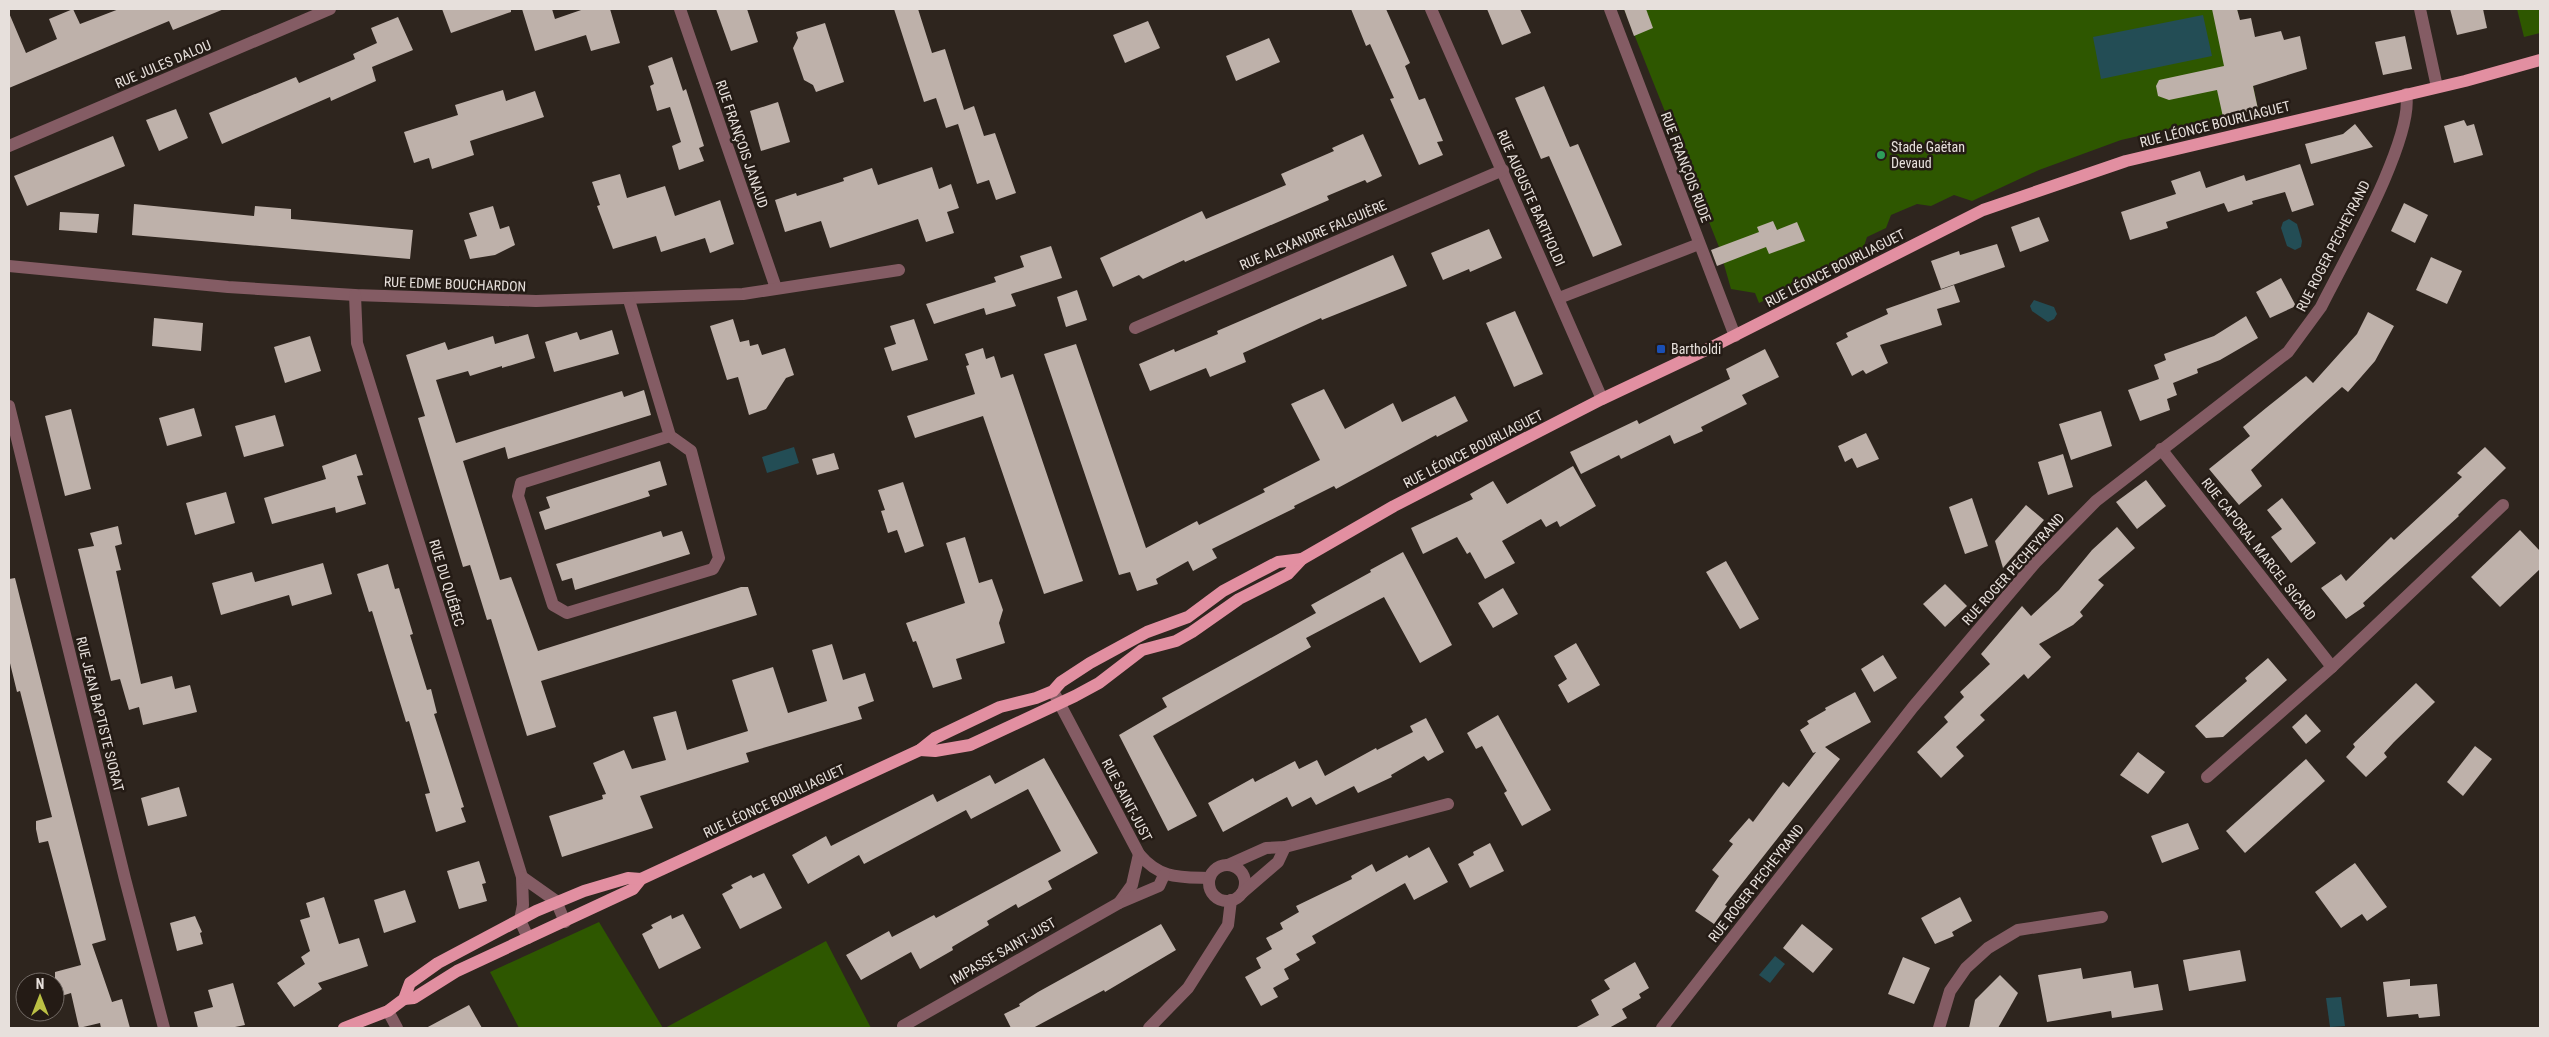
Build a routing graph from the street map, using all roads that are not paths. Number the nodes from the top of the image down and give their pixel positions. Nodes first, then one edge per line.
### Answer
1 (330, 9) edge
2 (680, 9) edge
3 (1432, 9) edge
4 (1610, 9) edge
5 (2420, 9) edge
6 (2540, 60) edge
7 (2437, 87) junction
8 (2410, 93) junction
9 (9, 146) edge
10 (1503, 170) junction
11 (1699, 244) junction
12 (9, 266) edge
13 (899, 270) dead end
14 (776, 288) junction
15 (355, 296) junction
16 (1559, 298) junction
17 (630, 300) junction
18 (1135, 328) dead end
19 (1735, 336) junction
20 (1602, 399) junction
21 (9, 406) edge
22 (670, 436) junction
23 (2162, 449) junction
24 (2503, 505) dead end
25 (1302, 559) junction
26 (2332, 667) junction
27 (1054, 690) junction
28 (1060, 704) junction
29 (920, 750) junction
30 (2206, 776) dead end
31 (1448, 804) dead end
32 (1285, 846) junction
33 (1139, 854) junction
34 (1228, 865) junction
35 (1164, 875) junction
36 (522, 877) junction
37 (1209, 878) junction
38 (640, 879) junction
39 (1236, 897) junction
40 (556, 901) junction
41 (1118, 903) junction
42 (2102, 917) dead end
43 (520, 920) junction
44 (565, 922) junction
45 (528, 938) junction
46 (404, 999) junction
47 (388, 1012) junction
48 (903, 1026) dead end
49 (164, 1028) edge
50 (344, 1028) edge
51 (397, 1028) edge
52 (1149, 1028) edge
53 (1662, 1028) edge
54 (1939, 1028) edge

1 - 9 street, RUE JULES DALOU
2 - 14 street, RUE FRANÇOIS JANAUD
3 - 10 street, RUE AUGUSTE BARTHOLDI
4 - 11 street, RUE FRANÇOIS RUDE
5 - 7 street
6 - 7 main road, RUE LÉONCE BOURLIAGUET
7 - 8 main road, RUE LÉONCE BOURLIAGUET
8 - 19 main road, RUE LÉONCE BOURLIAGUET
8 - 23 street, RUE ROGER PECHEYRAND
10 - 16 street, RUE AUGUSTE BARTHOLDI
10 - 18 street, RUE ALEXANDRE FALGUIÈRE
11 - 16 street
11 - 19 street, RUE FRANÇOIS RUDE
12 - 15 street, RUE EDME BOUCHARDON
13 - 14 street, RUE EDME BOUCHARDON
14 - 17 street, RUE EDME BOUCHARDON
15 - 17 street, RUE EDME BOUCHARDON
15 - 36 street, RUE DU QUÉBEC
16 - 20 street, RUE AUGUSTE BARTHOLDI
17 - 22 street
19 - 20 main road, RUE LÉONCE BOURLIAGUET
20 - 25 main road, RUE LÉONCE BOURLIAGUET
21 - 49 street, RUE JEAN BAPTISTE SIORAT
22 - 22 street
23 - 26 street, RUE CAPORAL MARCEL SICARD
23 - 53 street, RUE ROGER PECHEYRAND
24 - 26 street
25 - 27 main road, RUE LÉONCE BOURLIAGUET
25 - 28 main road, RUE LÉONCE BOURLIAGUET
26 - 30 street
27 - 28 street, RUE SAINT-JUST
27 - 29 main road, RUE LÉONCE BOURLIAGUET
28 - 29 main road, RUE LÉONCE BOURLIAGUET
28 - 33 street, RUE SAINT-JUST
29 - 38 main road, RUE LÉONCE BOURLIAGUET
31 - 32 street
32 - 34 street
32 - 39 street
33 - 35 street, RUE SAINT-JUST
33 - 41 street, IMPASSE SAINT-JUST
34 - 37 street
34 - 39 street
35 - 37 street
35 - 41 street, IMPASSE SAINT-JUST
36 - 40 street
36 - 43 street, RUE DU QUÉBEC
37 - 39 street
38 - 40 main road, RUE LÉONCE BOURLIAGUET
38 - 44 main road, RUE LÉONCE BOURLIAGUET
39 - 52 street
40 - 43 main road, RUE LÉONCE BOURLIAGUET
40 - 44 street
41 - 48 street, IMPASSE SAINT-JUST
42 - 54 street
43 - 45 street
43 - 46 main road, RUE LÉONCE BOURLIAGUET
44 - 45 main road, RUE LÉONCE BOURLIAGUET
45 - 46 main road, RUE LÉONCE BOURLIAGUET
46 - 47 main road, RUE LÉONCE BOURLIAGUET
47 - 50 main road, RUE LÉONCE BOURLIAGUET
47 - 51 street

